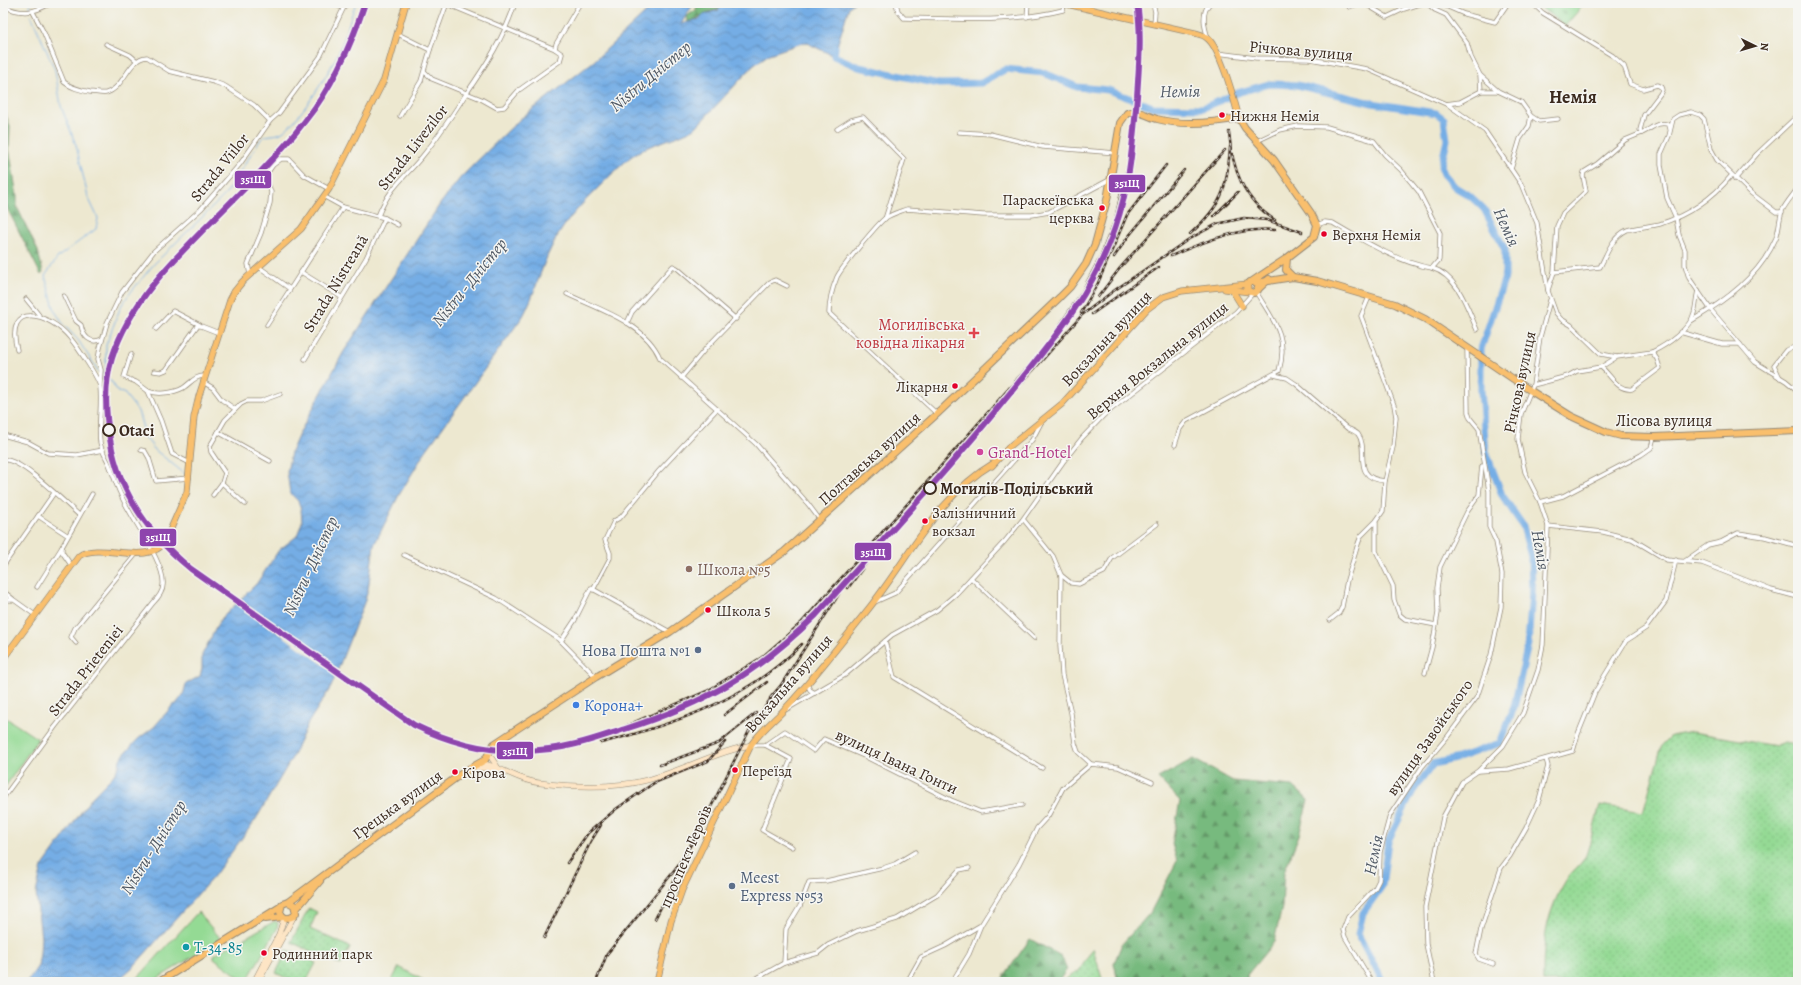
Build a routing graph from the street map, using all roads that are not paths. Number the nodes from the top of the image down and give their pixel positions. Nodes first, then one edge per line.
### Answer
1 (51, 3) edge
2 (332, 3) edge
3 (346, 3) edge
4 (406, 3) edge
5 (515, 3) edge
6 (580, 3) edge
7 (896, 3) edge
8 (1028, 3) edge
9 (1063, 3) edge
10 (1153, 3) edge
11 (1210, 3) edge
12 (1363, 3) edge
13 (1423, 3) edge
14 (1427, 3) edge
15 (1439, 3) edge
16 (1508, 3) edge
17 (1532, 3) edge
18 (447, 4) edge
19 (3, 6) edge
20 (1349, 7) dead end
21 (343, 8) junction
22 (33, 12) junction
23 (1027, 17) junction
24 (1154, 23) junction
25 (506, 28) junction
26 (398, 34) junction
27 (1208, 38) junction
28 (106, 44) dead end
29 (555, 49) junction
30 (430, 50) junction
31 (1217, 53) junction
32 (137, 61) junction
33 (425, 72) junction
34 (1480, 75) junction
35 (1481, 91) junction
36 (1498, 91) junction
37 (466, 93) junction
38 (1446, 104) junction
39 (1798, 115) edge
40 (400, 116) dead end
41 (1530, 116) junction
42 (1239, 118) junction
43 (1558, 119) dead end
44 (270, 121) junction
45 (837, 130) dead end
46 (1670, 130) junction
47 (960, 132) dead end
48 (1642, 133) junction
49 (1257, 141) junction
50 (1116, 153) junction
51 (1511, 169) junction
52 (1731, 176) junction
53 (1112, 179) junction
54 (1735, 179) junction
55 (1798, 188) edge
56 (329, 189) junction
57 (325, 197) junction
58 (343, 207) junction
59 (1782, 212) junction
60 (378, 216) junction
61 (385, 218) junction
62 (1676, 218) junction
63 (885, 219) junction
64 (398, 225) dead end
65 (1317, 225) junction
66 (1287, 258) junction
67 (259, 267) junction
68 (1432, 268) junction
69 (301, 272) junction
70 (1266, 272) junction
71 (1554, 272) junction
72 (250, 275) junction
73 (1293, 277) junction
74 (1269, 279) junction
75 (787, 286) dead end
76 (1255, 287) junction
77 (1219, 288) junction
78 (290, 289) junction
79 (1232, 290) junction
80 (1548, 291) junction
81 (1698, 291) junction
82 (567, 294) dead end
83 (64, 296) dead end
84 (341, 297) junction
85 (1369, 297) junction
86 (26, 299) dead end
87 (1550, 300) junction
88 (1242, 306) junction
89 (1711, 310) junction
90 (40, 316) junction
91 (736, 319) junction
92 (1691, 321) junction
93 (627, 323) junction
94 (267, 325) dead end
95 (201, 326) junction
96 (156, 329) dead end
97 (1477, 330) dead end
98 (1680, 332) junction
99 (219, 333) junction
100 (102, 339) junction
101 (1740, 344) junction
102 (1798, 346) edge
103 (1467, 348) junction
104 (18, 350) dead end
105 (1652, 352) junction
106 (131, 354) dead end
107 (1616, 357) junction
108 (305, 359) dead end
109 (1601, 367) junction
110 (154, 371) dead end
111 (1274, 375) junction
112 (681, 378) junction
113 (1780, 378) junction
114 (204, 379) junction
115 (100, 386) junction
116 (1532, 388) junction
117 (148, 391) junction
118 (1798, 391) edge
119 (280, 394) dead end
120 (235, 409) junction
121 (717, 409) junction
122 (937, 414) junction
123 (1042, 420) junction
124 (1798, 431) edge
125 (218, 432) junction
126 (3, 435) edge
127 (1654, 437) junction
128 (1175, 445) dead end
129 (103, 450) junction
130 (141, 450) dead end
131 (3, 460) edge
132 (270, 461) dead end
133 (1483, 463) junction
134 (190, 464) junction
135 (189, 478) junction
136 (1385, 482) junction
137 (222, 483) junction
138 (54, 493) junction
139 (92, 494) dead end
140 (213, 495) dead end
141 (1540, 502) junction
142 (245, 504) dead end
143 (79, 515) junction
144 (38, 516) junction
145 (1023, 519) junction
146 (820, 520) junction
147 (1376, 522) junction
148 (1158, 524) dead end
149 (1548, 526) junction
150 (67, 535) junction
151 (62, 546) junction
152 (1798, 546) edge
153 (152, 551) junction
154 (138, 553) junction
155 (404, 555) dead end
156 (1676, 560) junction
157 (1685, 561) junction
158 (71, 565) junction
159 (3, 566) edge
160 (1062, 575) junction
161 (971, 578) junction
162 (37, 587) dead end
163 (592, 589) junction
164 (3, 591) edge
165 (1798, 597) edge
166 (3, 600) edge
167 (14, 600) junction
168 (873, 602) junction
169 (35, 615) junction
170 (1330, 620) dead end
171 (1436, 625) junction
172 (670, 632) junction
173 (1034, 638) dead end
174 (885, 641) junction
175 (561, 642) junction
176 (76, 643) dead end
177 (3, 659) edge
178 (1425, 673) dead end
179 (596, 677) junction
180 (807, 683) junction
181 (815, 693) junction
182 (782, 712) junction
183 (751, 745) junction
184 (765, 745) junction
185 (490, 754) junction
186 (1546, 759) junction
187 (482, 762) junction
188 (1091, 764) junction
189 (471, 767) junction
190 (498, 768) junction
191 (1042, 768) dead end
192 (1478, 771) junction
193 (1152, 782) dead end
194 (3, 798) edge
195 (1022, 804) dead end
196 (792, 847) dead end
197 (915, 852) dead end
198 (969, 868) dead end
199 (327, 872) junction
200 (288, 902) junction
201 (280, 907) junction
202 (296, 909) junction
203 (294, 916) junction
204 (284, 917) junction
205 (263, 919) junction
206 (981, 925) junction
207 (784, 963) junction
208 (1493, 964) dead end
209 (159, 982) edge
210 (254, 982) edge
211 (258, 982) edge
212 (657, 982) edge
213 (750, 982) edge
214 (907, 982) edge
215 (952, 982) edge
216 (1372, 982) edge
217 (1434, 982) edge

1 - 22 street
2 - 21 street
3 - 21 street, Strada Viilor
4 - 26 main road
5 - 25 street, Strada Livezilor
6 - 29 street
7 - 23 street
8 - 23 street
9 - 23 street
9 - 24 main road
10 - 24 street
11 - 27 street
12 - 13 street
12 - 20 street
14 - 34 street
15 - 16 street
17 - 48 street
18 - 25 street
18 - 30 street
19 - 22 street
21 - 44 street, Strada Viilor
22 - 32 street
24 - 27 main road
25 - 29 street
25 - 37 street, Strada Livezilor
26 - 30 street
26 - 56 main road
27 - 31 main road
28 - 32 street
29 - 37 street
30 - 33 street
31 - 38 street, Річкова вулиця
31 - 42 main road
32 - 44 street
33 - 37 street
33 - 40 street
34 - 35 street
34 - 36 street
35 - 36 street
35 - 38 street
36 - 41 street
37 - 60 street, Strada Livezilor
38 - 51 street, Річкова вулиця
39 - 54 street
41 - 43 street
41 - 51 street
42 - 49 highway
42 - 50 highway, Полтавська вулиця
44 - 100 street, Strada Viilor
45 - 63 street
46 - 48 street
46 - 52 street
46 - 62 street
47 - 50 street
48 - 71 street
49 - 65 highway
49 - 68 street
50 - 53 highway, Полтавська вулиця
51 - 80 street, Річкова вулиця
52 - 54 street
52 - 62 street
53 - 63 street
53 - 122 highway, Полтавська вулиця
54 - 59 street
55 - 59 street
56 - 57 main road
56 - 72 street
57 - 58 street
57 - 67 main road
58 - 60 street
58 - 69 street
59 - 89 street
60 - 61 street
61 - 64 street
61 - 84 street, Strada Nistreană
62 - 71 street
62 - 81 street
63 - 122 street
65 - 66 highway, Вокзальна вулиця
65 - 68 street
66 - 70 highway, Вокзальна вулиця
66 - 73 highway
67 - 72 main road
67 - 78 street
68 - 97 street
69 - 78 street
69 - 84 street
70 - 76 highway, Вокзальна вулиця
70 - 76 highway, Вокзальна вулиця
71 - 80 street
72 - 99 main road
73 - 74 highway
73 - 85 highway
74 - 76 highway
74 - 76 highway
75 - 91 street
76 - 77 main road, Вокзальна вулиця
76 - 79 main road, Вокзальна вулиця
76 - 88 street, Верхня Вокзальна вулиця
76 - 111 street
77 - 79 main road, Вокзальна вулиця
77 - 123 main road, Вокзальна вулиця
78 - 94 street
79 - 88 main road
80 - 87 street, Річкова вулиця
81 - 89 street
81 - 92 street
82 - 93 street
83 - 100 street
84 - 108 street, Strada Nistreană
85 - 103 highway, Лісова вулиця
85 - 136 street
86 - 90 street
87 - 107 street, Річкова вулиця
87 - 116 street, Річкова вулиця
88 - 145 street, Верхня Вокзальна вулиця
89 - 92 street
89 - 101 street
90 - 104 street
90 - 115 street
91 - 93 street
91 - 112 street
92 - 98 street
93 - 112 street
95 - 96 street
95 - 99 street
95 - 110 street
98 - 101 street
98 - 105 street
99 - 114 main road
100 - 115 street, Strada Viilor
101 - 113 street
102 - 113 street
103 - 116 highway, Лісова вулиця
103 - 133 street, вулиця Завойського
105 - 107 street
105 - 109 street
106 - 117 street
107 - 109 street
109 - 116 street
111 - 128 street
111 - 136 street
112 - 121 street
113 - 118 street
114 - 117 street
114 - 120 street
114 - 134 main road
115 - 129 street, Strada Viilor
116 - 127 highway, Лісова вулиця
116 - 141 street, Річкова вулиця
117 - 134 street
119 - 120 street
120 - 125 street
121 - 146 street
121 - 163 street
122 - 146 highway, Полтавська вулиця
123 - 168 main road, Вокзальна вулиця
123 - 168 street, Вокзальна вулиця
124 - 127 highway, Лісова вулиця
125 - 132 street
125 - 137 street
126 - 129 street
127 - 141 street
129 - 153 street, Strada Prieteniei
130 - 135 street
131 - 138 street
133 - 171 street, вулиця Завойського
133 - 216 street, вулиця Завойського
134 - 135 main road
135 - 153 main road
136 - 147 street
137 - 140 street
137 - 142 street
138 - 143 street
138 - 144 street
139 - 143 street
141 - 149 street, Річкова вулиця
143 - 150 street
144 - 150 street
144 - 159 street
145 - 160 street
145 - 161 street, Верхня Вокзальна вулиця
146 - 172 highway, Полтавська вулиця
147 - 170 street
147 - 171 street
148 - 160 street
149 - 156 street
149 - 192 street, Річкова вулиця
150 - 151 street
151 - 158 street
151 - 162 street
152 - 157 street
153 - 154 main road
153 - 194 street, Strada Prieteniei
154 - 158 main road
154 - 176 street
155 - 175 street
156 - 157 street
156 - 186 street
157 - 165 street
158 - 169 main road
160 - 188 street
161 - 173 street
161 - 174 street, Верхня Вокзальна вулиця
163 - 172 street
163 - 175 street
164 - 167 street
166 - 167 street
167 - 169 street
168 - 180 main road, Вокзальна вулиця
169 - 177 main road
171 - 178 street, вулиця Завойського
172 - 179 highway, Полтавська вулиця
174 - 181 street, Верхня Вокзальна вулиця
174 - 191 street
175 - 179 street
179 - 185 highway, Полтавська вулиця
180 - 181 street
180 - 182 main road, Вокзальна вулиця
181 - 182 street, Верхня Вокзальна вулиця
182 - 183 main road, Вокзальна вулиця
183 - 184 street
183 - 190 main road, Вокзальна вулиця
183 - 212 main road, проспект Героїв
184 - 195 street, вулиця Івана Гонти
184 - 196 street
185 - 187 highway, Полтавська вулиця
185 - 190 main road
186 - 192 street
186 - 208 street
187 - 189 highway, Грецька вулиця
187 - 190 main road, Вокзальна вулиця
188 - 193 street
188 - 206 street
189 - 190 main road, Вокзальна вулиця
189 - 199 highway, Грецька вулиця
192 - 217 street, Річкова вулиця
197 - 207 street
198 - 207 street
199 - 200 highway, Грецька вулиця
199 - 202 highway, Грецька вулиця
200 - 201 highway
200 - 202 highway
201 - 204 highway
201 - 205 highway
202 - 203 highway
203 - 204 highway
203 - 211 main road
204 - 205 highway
204 - 210 main road
205 - 209 highway
206 - 214 street
206 - 215 street
207 - 213 street

